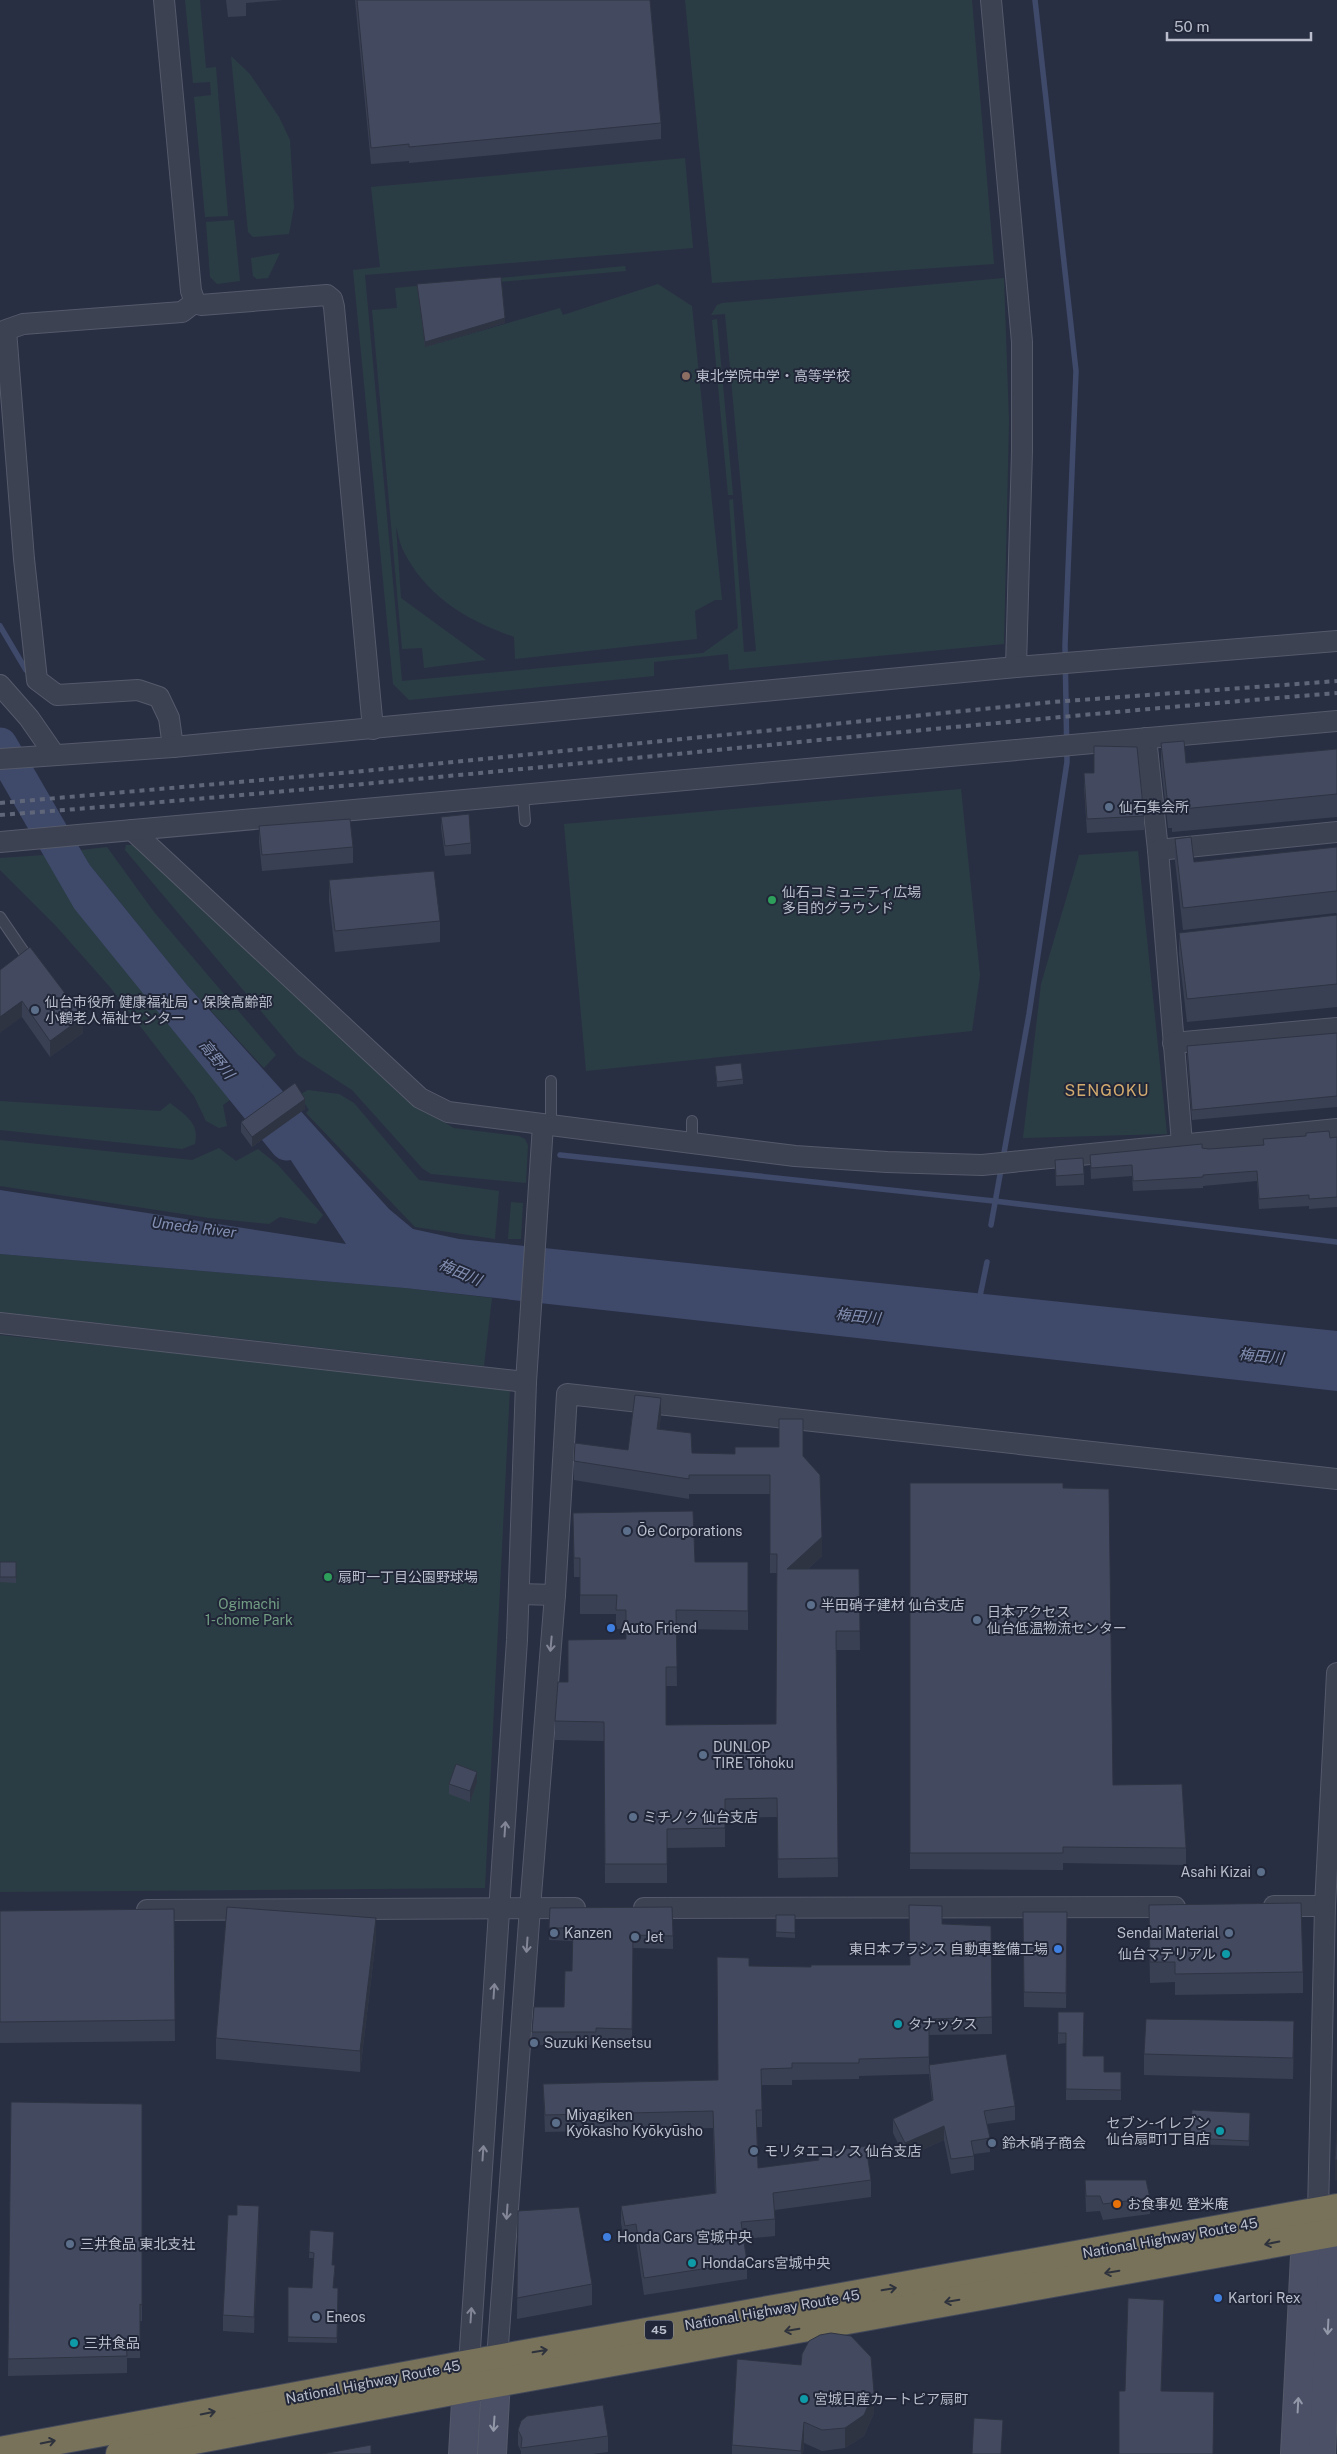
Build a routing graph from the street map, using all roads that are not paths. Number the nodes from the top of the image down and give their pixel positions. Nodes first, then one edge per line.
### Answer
1 (164, 0) edge
2 (991, 0) edge
3 (195, 302) junction
4 (1337, 641) edge
5 (1016, 667) junction
6 (0, 685) edge
7 (1337, 721) edge
8 (373, 729) junction
9 (1146, 738) junction
10 (173, 747) junction
11 (54, 754) junction
12 (0, 759) edge
13 (523, 795) junction
14 (525, 821) dead end
15 (132, 830) junction
16 (1337, 832) edge
17 (0, 842) edge
18 (1158, 850) junction
19 (0, 917) edge
20 (26, 955) edge
21 (1337, 1028) edge
22 (1173, 1044) junction
23 (551, 1081) dead end
24 (692, 1121) dead end
25 (547, 1126) junction
26 (1337, 1129) edge
27 (692, 1143) junction
28 (1182, 1143) junction
29 (0, 1323) edge
30 (526, 1382) junction
31 (1337, 1479) edge
32 (520, 1594) junction
33 (555, 1595) junction
34 (1337, 1673) edge
35 (1195, 1906) edge
36 (1255, 1906) edge
37 (1325, 1906) junction
38 (500, 1908) junction
39 (530, 1908) junction
40 (589, 1908) edge
41 (629, 1908) edge
42 (128, 1910) edge
43 (1326, 2224) edge
44 (497, 2371) junction
45 (468, 2376) junction
46 (0, 2451) edge
47 (120, 2454) edge
48 (463, 2454) edge
49 (492, 2454) edge
50 (1295, 2454) edge
51 (1321, 2454) edge

1 - 3 street
2 - 5 street
3 - 8 street
3 - 10 street
4 - 5 street
5 - 8 street
6 - 11 street
7 - 9 street
8 - 10 street
9 - 13 street
9 - 18 street
10 - 11 street
11 - 12 street
13 - 14 lane
13 - 15 street
15 - 17 street
15 - 25 street
16 - 18 street
18 - 22 street
19 - 20 lane
21 - 22 street
22 - 28 street
23 - 25 lane
24 - 27 lane
25 - 27 street
25 - 30 street
26 - 28 street
27 - 28 street
29 - 30 street
30 - 32 street
31 - 33 street
32 - 33 street
38 -> 32 street
33 -> 39 street
34 - 37 street
35 - 41 street
36 - 37 street
37 - 43 street
38 - 39 street
38 - 42 street
45 -> 38 street
39 - 40 street
39 -> 44 street
43 - 44 highway, National Highway Route 45 / 45
50 -> 43 street
43 -> 51 street
44 - 45 highway, National Highway Route 45 / 45
44 -> 49 street
46 -> 45 highway, National Highway Route 45 / 45
45 - 47 highway, National Highway Route 45 / 45
45 - 48 street

